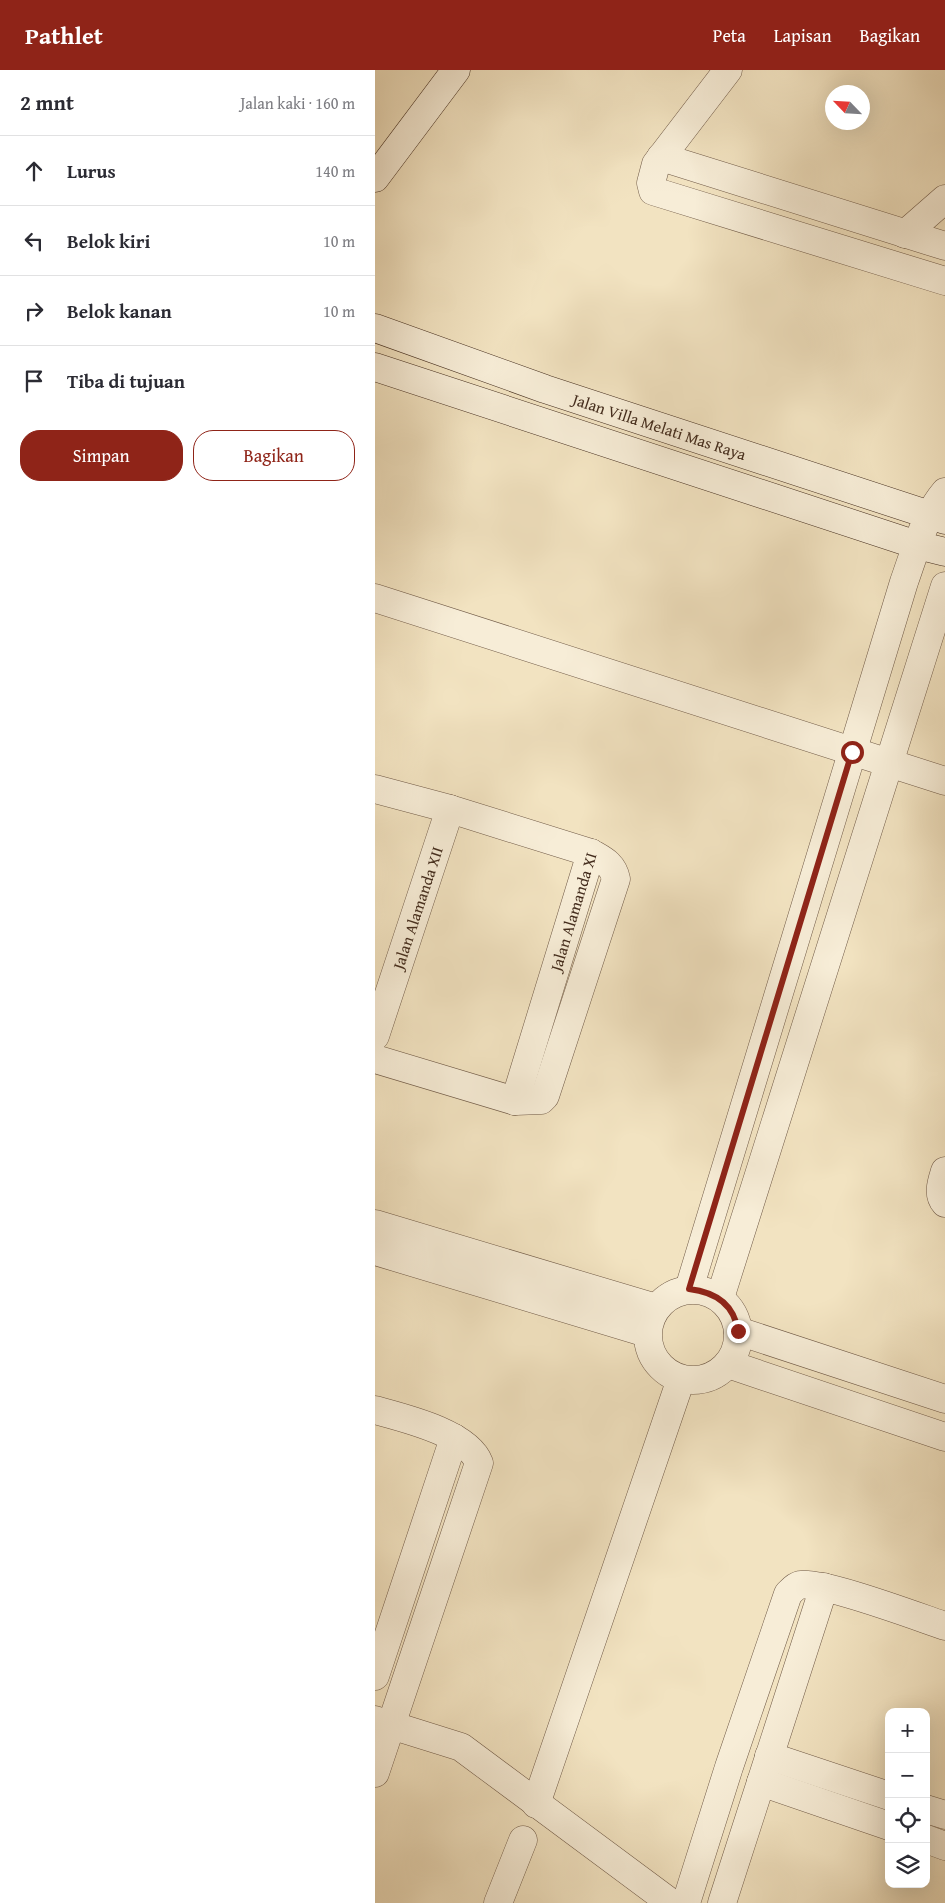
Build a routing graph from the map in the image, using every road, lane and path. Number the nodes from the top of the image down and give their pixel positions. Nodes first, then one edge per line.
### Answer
1 (456, 70) edge
2 (728, 70) edge
3 (661, 157) junction
4 (375, 178) edge
5 (945, 199) edge
6 (905, 234) junction
7 (945, 246) edge
8 (945, 281) edge
9 (375, 328) edge
10 (375, 367) edge
11 (545, 389) junction
12 (536, 421) junction
13 (945, 492) edge
14 (938, 517) edge
15 (917, 545) junction
16 (945, 552) edge
17 (945, 586) edge
18 (375, 598) edge
19 (852, 752) junction
20 (889, 764) junction
21 (945, 781) edge
22 (375, 789) edge
23 (450, 809) junction
24 (375, 1036) edge
25 (375, 1059) edge
26 (945, 1171) edge
27 (945, 1203) edge
28 (375, 1224) edge
29 (375, 1251) edge
30 (689, 1289) junction
31 (720, 1298) junction
32 (656, 1308) junction
33 (738, 1331) junction
34 (647, 1334) junction
35 (728, 1364) junction
36 (681, 1379) junction
37 (945, 1399) edge
38 (375, 1410) edge
39 (945, 1437) edge
40 (454, 1438) junction
41 (824, 1587) junction
42 (945, 1626) edge
43 (375, 1676) edge
44 (383, 1722) edge
45 (769, 1756) junction
46 (375, 1773) edge
47 (761, 1782) junction
48 (885, 1795) edge
49 (536, 1804) junction
50 (930, 1810) edge
51 (945, 1815) edge
52 (885, 1825) edge
53 (523, 1840) dead end
54 (930, 1840) edge
55 (945, 1846) edge
56 (499, 1903) edge
57 (671, 1903) edge
58 (685, 1903) edge
59 (722, 1903) edge

1 - 4 street
2 - 3 street
3 - 6 street
3 - 8 street
5 - 6 street
6 - 7 street
9 - 11 street, Jalan Villa Melati Mas Raya
10 - 12 street, Jalan Villa Melati Mas Raya
11 - 12 street
11 - 14 street, Jalan Villa Melati Mas Raya
12 - 15 street, Jalan Villa Melati Mas Raya
13 - 14 street
14 - 15 street
15 - 16 street, Jalan Villa Melati Mas Raya
15 - 19 street
17 - 20 street
18 - 19 street
19 - 20 street
19 - 30 street
20 - 21 street
20 - 31 street
22 - 23 street, Jalan Alamanda XI
23 - 24 street, Jalan Alamanda XII
23 - 25 street, Jalan Alamanda XI
26 - 27 street
28 - 32 street
29 - 34 street
30 - 31 street
30 - 32 street
31 - 33 street
32 - 34 street
33 - 35 street
33 - 37 street
34 - 36 street
35 - 36 street
35 - 39 street
36 - 49 street
38 - 40 street
40 - 43 street
40 - 44 street
41 - 42 street
41 - 45 street
41 - 58 street
44 - 46 street
44 - 49 street
45 - 47 street
45 - 48 street
47 - 52 street
47 - 59 street
49 - 57 street
50 - 51 street
53 - 56 street
54 - 55 street

